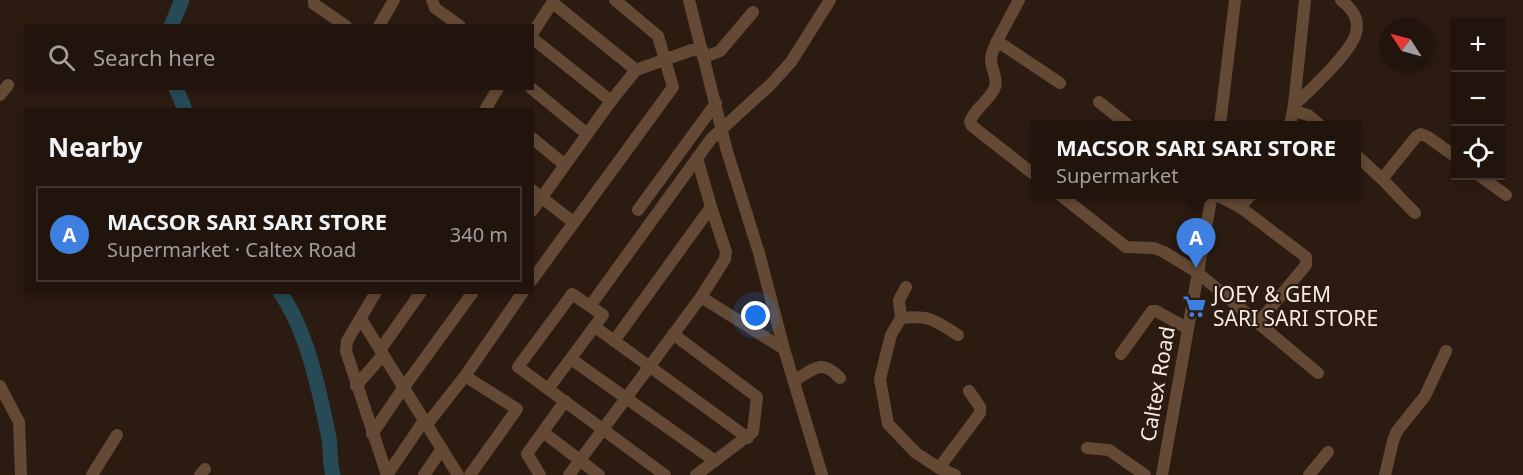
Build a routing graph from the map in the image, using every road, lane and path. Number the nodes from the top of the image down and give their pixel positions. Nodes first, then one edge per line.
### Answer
1 (314, 0) edge
2 (394, 0) edge
3 (432, 0) edge
4 (615, 0) edge
5 (689, 0) edge
6 (830, 0) edge
7 (1019, 0) edge
8 (1235, 0) edge
9 (1305, 0) edge
10 (1341, 0) edge
11 (553, 1) edge
12 (753, 12) dead end
13 (343, 24) edge
14 (380, 24) edge
15 (457, 24) edge
16 (534, 33) edge
17 (534, 38) edge
18 (997, 41) junction
19 (704, 54) junction
20 (665, 60) junction
21 (636, 70) junction
22 (1060, 83) dead end
23 (497, 90) edge
24 (533, 90) edge
25 (611, 101) junction
26 (1099, 102) dead end
27 (716, 103) junction
28 (490, 107) edge
29 (1294, 108) junction
30 (1122, 121) edge
31 (1221, 121) edge
32 (1291, 121) edge
33 (1315, 121) edge
34 (722, 128) junction
35 (587, 134) junction
36 (534, 140) edge
37 (1451, 154) edge
38 (698, 158) junction
39 (1361, 160) edge
40 (565, 165) junction
41 (1031, 173) edge
42 (1382, 179) junction
43 (1485, 180) edge
44 (537, 194) edge
45 (1506, 195) dead end
46 (1064, 199) edge
47 (1212, 199) edge
48 (1222, 199) edge
49 (1248, 199) edge
50 (711, 207) junction
51 (1240, 207) junction
52 (638, 210) dead end
53 (1415, 213) dead end
54 (573, 222) junction
55 (1197, 272) junction
56 (534, 277) edge
57 (906, 287) dead end
58 (375, 294) edge
59 (420, 294) edge
60 (472, 294) edge
61 (523, 294) edge
62 (701, 297) junction
63 (590, 306) junction
64 (901, 318) junction
65 (361, 319) junction
66 (1258, 323) junction
67 (595, 327) junction
68 (1187, 328) junction
69 (673, 334) junction
70 (958, 335) dead end
71 (614, 341) junction
72 (784, 349) junction
73 (1446, 351) dead end
74 (382, 352) junction
75 (1121, 354) dead end
76 (571, 359) junction
77 (650, 366) junction
78 (1318, 373) dead end
79 (465, 376) junction
80 (840, 378) dead end
81 (794, 381) junction
82 (0, 386) edge
83 (356, 386) junction
84 (404, 387) junction
85 (548, 389) junction
86 (969, 391) dead end
87 (627, 397) junction
88 (565, 401) junction
89 (426, 421) junction
90 (604, 430) junction
91 (543, 432) junction
92 (372, 434) junction
93 (117, 435) dead end
94 (748, 438) junction
95 (1087, 448) dead end
96 (442, 449) junction
97 (1328, 452) dead end
98 (715, 461) junction
99 (580, 462) junction
100 (939, 468) junction
101 (21, 475) edge
102 (92, 475) edge
103 (387, 475) edge
104 (424, 475) edge
105 (458, 475) edge
106 (470, 475) edge
107 (540, 475) edge
108 (569, 475) edge
109 (599, 475) edge
110 (665, 475) edge
111 (696, 475) edge
112 (822, 475) edge
113 (955, 475) edge
114 (1145, 475) edge
115 (1162, 475) edge
116 (1309, 475) edge
117 (1385, 475) edge

1 - 13 street
2 - 14 street
3 - 15 street
4 - 20 street
5 - 19 street
6 - 34 street
7 - 18 street
8 - 31 street
9 - 29 street
10 - 29 street
11 - 16 street
11 - 21 street
12 - 19 street
17 - 25 street
18 - 22 street
18 - 41 street
19 - 20 street
19 - 27 street
20 - 21 street
20 - 54 street
21 - 25 street
23 - 28 street
24 - 35 street
25 - 35 street
26 - 30 street
27 - 34 street
27 - 52 street
29 - 32 street
29 - 33 street
34 - 38 street
34 - 72 street
35 - 40 street
36 - 40 street
37 - 42 street
38 - 50 street
38 - 63 street
39 - 42 street
40 - 44 street
42 - 53 street
43 - 45 street
44 - 54 street
46 - 55 street
47 - 55 street, Caltex Road
48 - 51 street
49 - 51 street
50 - 62 street
50 - 71 street
51 - 66 street
54 - 56 street
55 - 66 street
55 - 68 street, Caltex Road
57 - 64 street
58 - 65 street
59 - 74 street
60 - 84 street
61 - 79 street
62 - 69 street
62 - 72 street
63 - 67 street
63 - 85 street
64 - 70 street
64 - 100 street
65 - 74 street
65 - 83 street
66 - 78 street
67 - 71 street
67 - 76 street
68 - 75 street
68 - 115 street, Caltex Road
69 - 77 street
69 - 94 street
71 - 77 street
72 - 81 street
73 - 117 street
74 - 83 street
74 - 84 street
76 - 85 street
76 - 87 street
77 - 87 street
77 - 94 street
79 - 89 street
79 - 106 street
80 - 81 street
81 - 112 street
82 - 101 street
83 - 92 street
84 - 89 street
84 - 92 street
85 - 88 street
86 - 100 street
87 - 90 street
87 - 98 street
88 - 90 street
88 - 91 street
89 - 96 street
89 - 103 street
90 - 99 street
90 - 110 street
91 - 99 street
91 - 107 street
92 - 103 street
93 - 102 street
94 - 98 street
95 - 114 street
96 - 104 street
96 - 105 street
97 - 116 street
98 - 111 street
99 - 108 street
99 - 109 street
100 - 113 street

